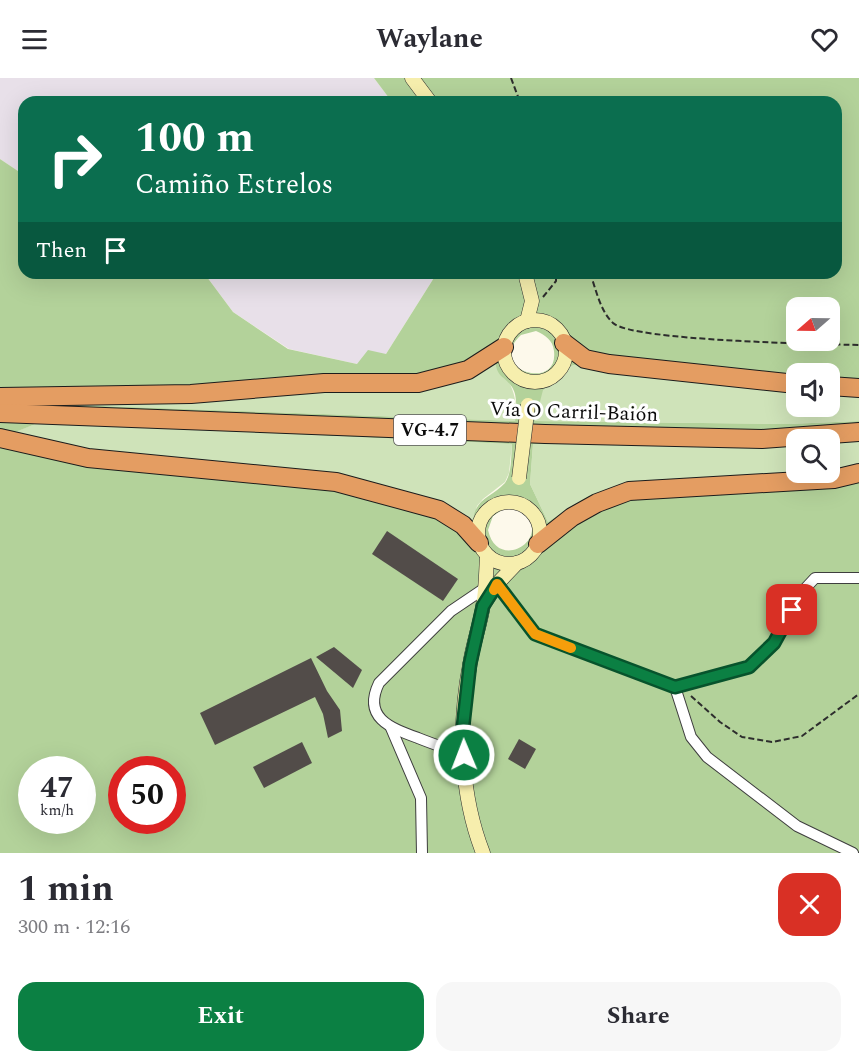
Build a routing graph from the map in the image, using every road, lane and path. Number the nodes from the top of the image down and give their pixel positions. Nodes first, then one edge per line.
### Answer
1 (412, 78) edge
2 (511, 78) edge
3 (426, 96) edge
4 (518, 96) edge
5 (526, 279) edge
6 (556, 279) edge
7 (592, 279) edge
8 (532, 301) junction
9 (527, 321) junction
10 (564, 343) junction
11 (859, 345) edge
12 (504, 347) junction
13 (529, 381) junction
14 (786, 383) edge
15 (840, 387) edge
16 (859, 388) edge
17 (0, 397) edge
18 (0, 413) edge
19 (859, 432) edge
20 (0, 438) edge
21 (859, 472) edge
22 (516, 502) junction
23 (538, 544) junction
24 (483, 549) junction
25 (517, 563) junction
26 (859, 578) edge
27 (491, 586) junction
28 (675, 687) junction
29 (859, 694) edge
30 (392, 728) junction
31 (464, 755) junction
32 (422, 853) edge
33 (483, 853) edge
34 (853, 853) edge

1 - 3 main road
2 - 4 path
5 - 8 main road
6 - 8 path
7 - 11 path
8 - 9 main road
9 - 10 main road
9 - 12 main road
10 - 13 main road
10 - 14 highway
12 - 13 main road
12 - 17 highway
13 - 22 main road, bridge
15 - 16 highway
18 - 19 highway, Vía O Carril-Baión / VG-4.7
20 - 24 highway
21 - 23 highway
22 - 23 main road
22 - 24 main road
23 - 25 main road
24 - 25 main road
24 - 27 main road
25 - 27 main road
26 - 28 street
27 - 28 street
27 - 30 street
27 - 31 main road
28 - 29 path
28 - 34 street
30 - 31 street
30 - 32 street
31 - 33 main road

